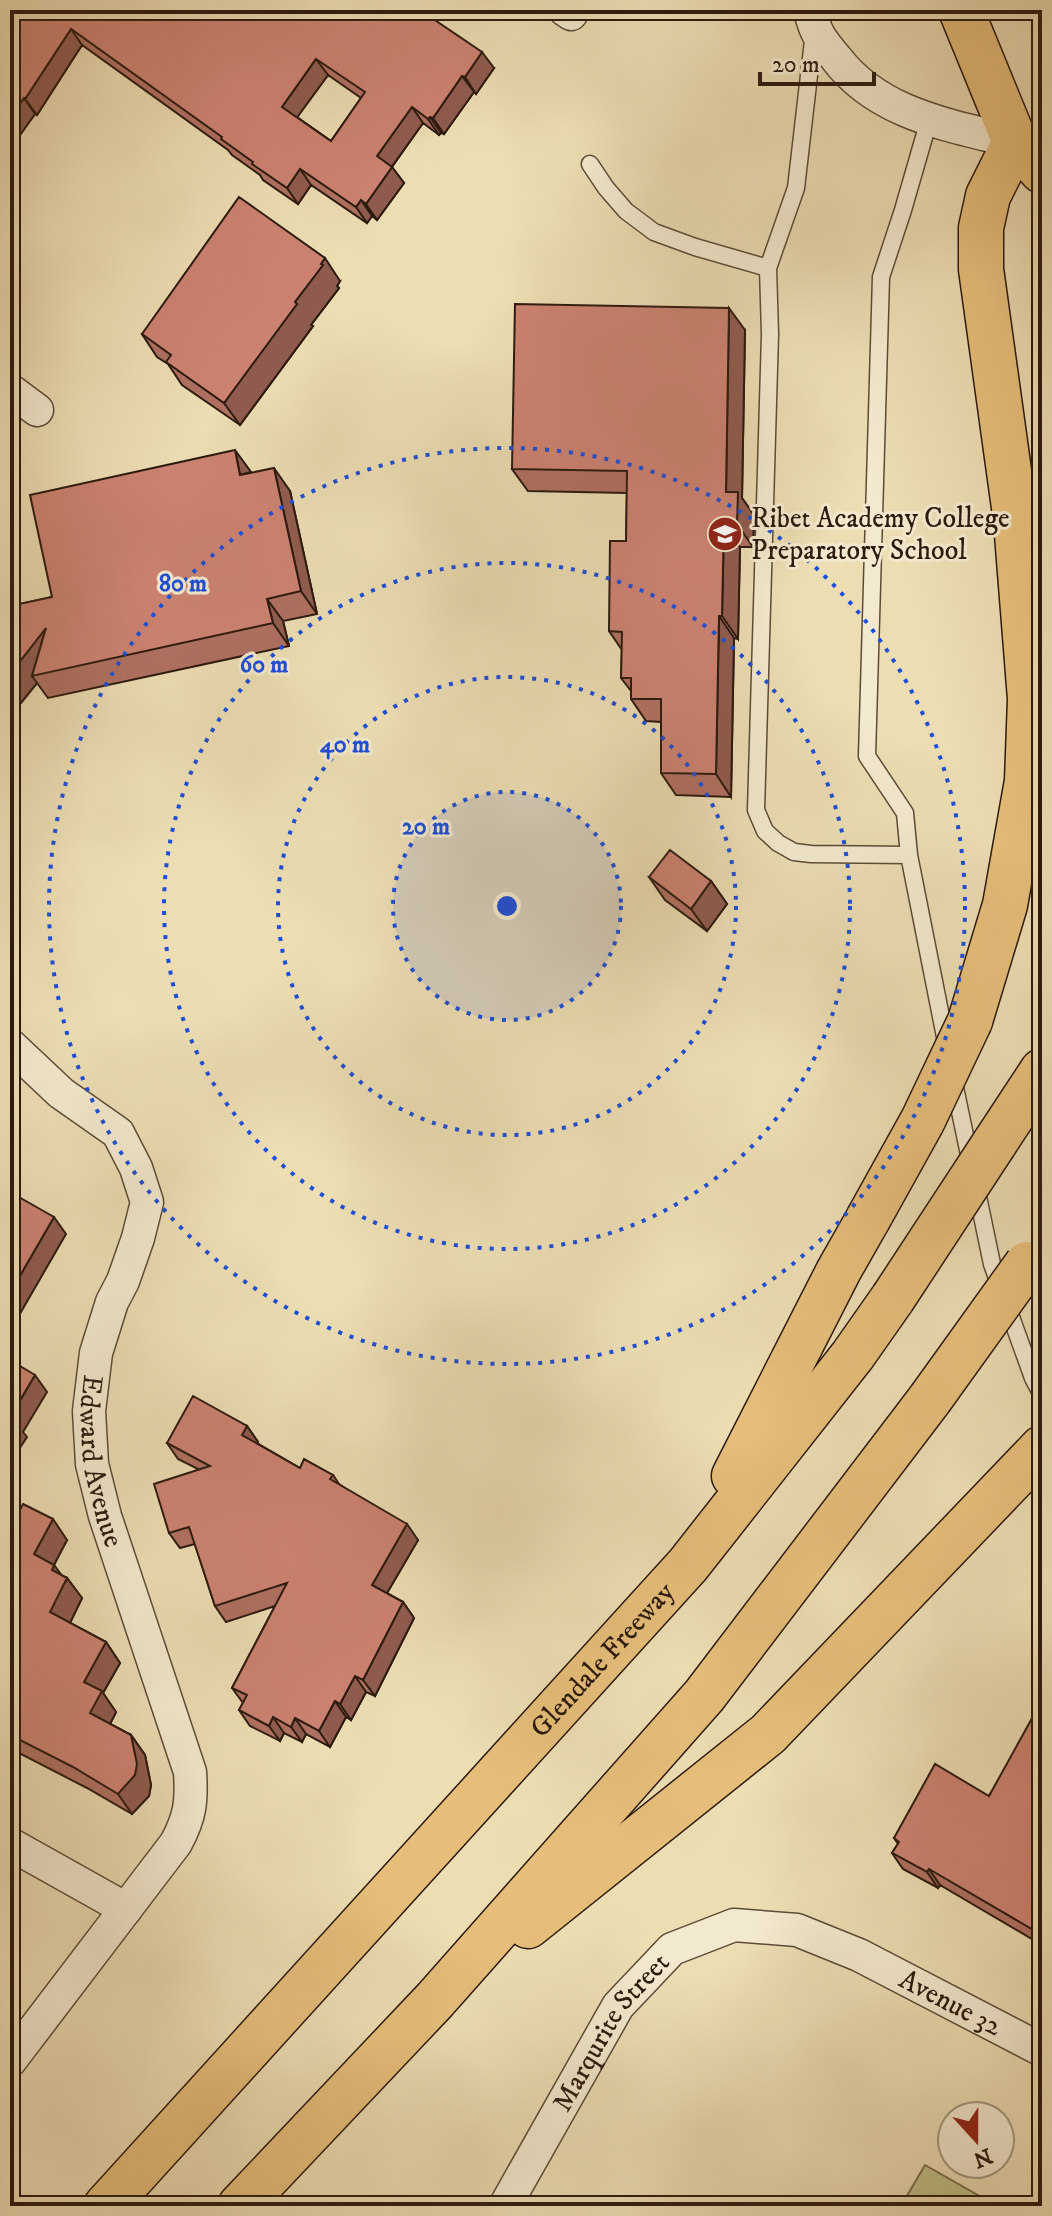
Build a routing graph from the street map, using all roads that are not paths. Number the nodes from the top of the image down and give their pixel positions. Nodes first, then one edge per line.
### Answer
1 (961, 10) edge
2 (812, 20) edge
3 (929, 120) junction
4 (1029, 157) edge
5 (590, 164) dead end
6 (768, 268) junction
7 (10, 390) edge
8 (37, 410) dead end
9 (909, 855) junction
10 (10, 1045) edge
11 (1042, 1071) edge
12 (1034, 1253) edge
13 (1042, 1395) edge
14 (1042, 1448) edge
15 (688, 1565) junction
16 (10, 1844) edge
17 (126, 1909) junction
18 (859, 1955) joint
19 (435, 2000) junction
20 (1042, 2050) edge
21 (10, 2061) edge
22 (106, 2206) edge
23 (240, 2206) edge
24 (505, 2206) edge

1 - 4 main road
2 - 3 street
2 - 6 lane
3 - 4 street
3 - 9 lane
4 - 15 main road, bridge
5 - 6 lane
6 - 9 lane
7 - 8 street
9 - 13 lane
10 - 17 street, Edward Avenue
11 - 15 main road, Glendale Freeway, bridge
12 - 19 main road, bridge
14 - 19 main road
15 - 22 main road, Glendale Freeway
16 - 17 street
17 - 21 street, Edward Avenue
18 - 20 street, Avenue 32
18 - 24 street, Marqurite Street
19 - 23 main road

